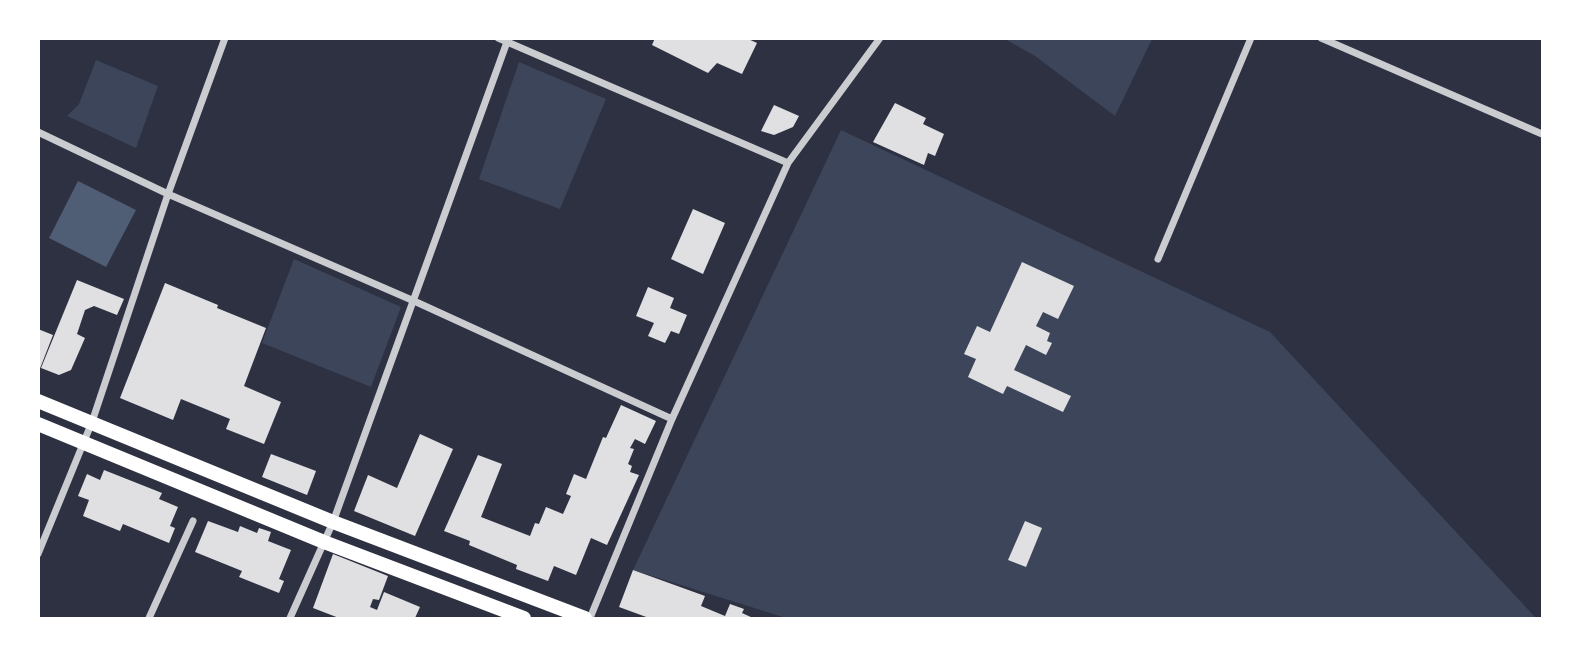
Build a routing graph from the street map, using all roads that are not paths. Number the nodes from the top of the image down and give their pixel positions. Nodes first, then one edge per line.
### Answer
1 (225, 38) edge
2 (498, 38) edge
3 (880, 38) edge
4 (1251, 38) edge
5 (1321, 38) edge
6 (507, 43) junction
7 (38, 132) edge
8 (1542, 134) edge
9 (788, 163) junction
10 (168, 194) junction
11 (1157, 259) dead end
12 (414, 301) junction
13 (38, 401) edge
14 (672, 419) junction
15 (92, 422) junction
16 (38, 424) edge
17 (84, 442) junction
18 (193, 521) dead end
19 (333, 522) junction
20 (324, 542) junction
21 (38, 554) edge
22 (502, 586) junction
23 (494, 606) junction
24 (149, 618) edge
25 (290, 618) edge
26 (524, 618) edge
27 (587, 618) edge

1 - 10 street
2 - 6 street
3 - 9 street
4 - 11 street
5 - 8 street
6 - 9 street
6 - 12 street
7 - 10 street
9 - 14 street
10 - 12 street
10 - 15 street
12 - 14 street
12 - 19 street
13 - 15 main road
14 - 27 street
15 - 17 street
15 - 19 main road
16 - 17 main road
17 - 20 main road
17 - 21 street
18 - 24 street
19 - 20 street
19 - 22 main road
20 - 23 main road
20 - 25 street
22 - 23 main road
22 - 27 main road
23 - 26 main road

